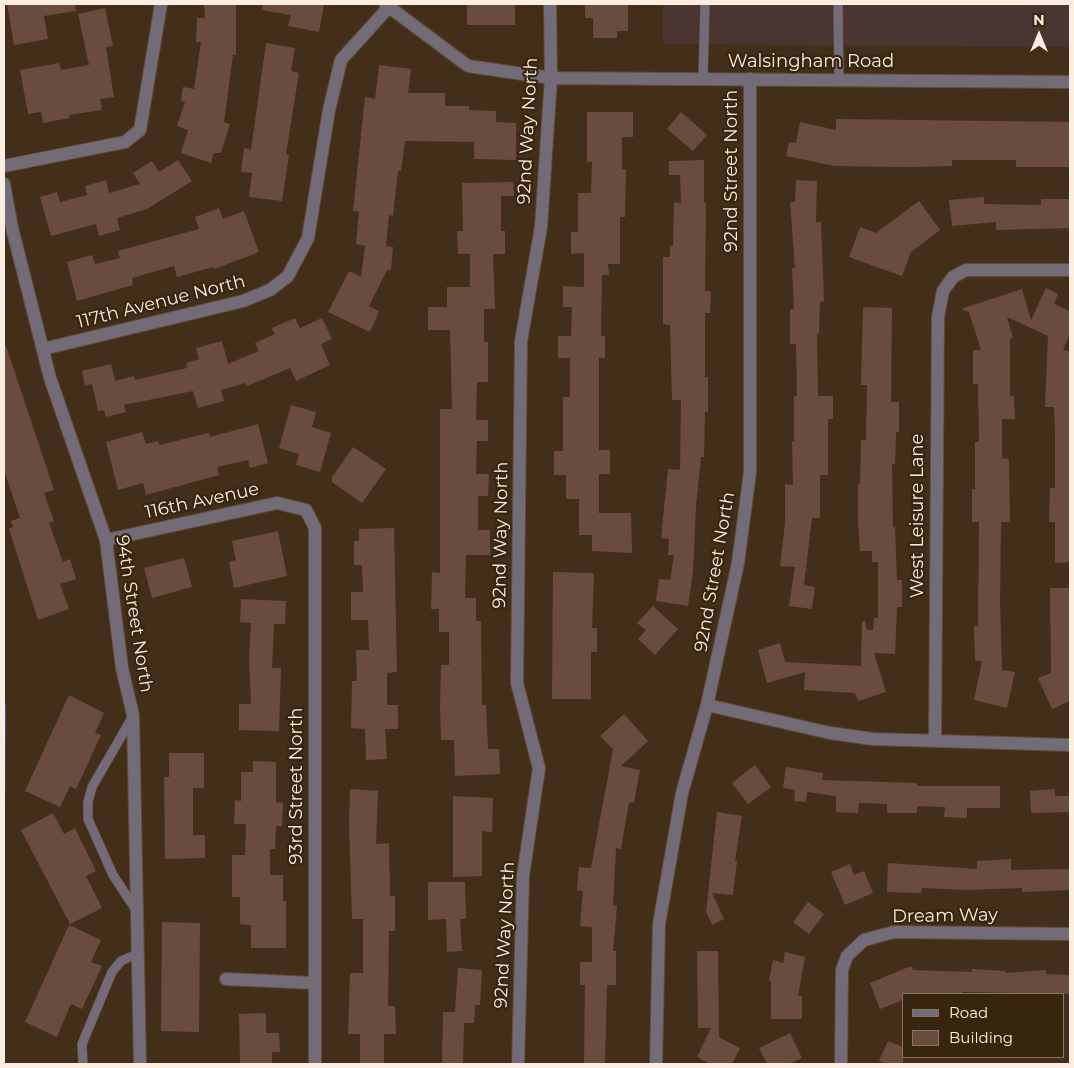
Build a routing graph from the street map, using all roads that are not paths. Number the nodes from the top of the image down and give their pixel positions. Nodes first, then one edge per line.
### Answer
1 (161, 4) edge
2 (550, 4) edge
3 (705, 4) edge
4 (838, 4) edge
5 (386, 6) edge
6 (551, 78) junction
7 (750, 79) junction
8 (703, 80) junction
9 (839, 80) junction
10 (1070, 82) edge
11 (4, 166) edge
12 (4, 184) edge
13 (1070, 270) edge
14 (43, 349) junction
15 (306, 510) joint
16 (106, 540) junction
17 (707, 705) junction
18 (133, 715) junction
19 (935, 741) junction
20 (1070, 745) edge
21 (136, 910) junction
22 (1070, 934) edge
23 (137, 954) junction
24 (226, 979) dead end
25 (314, 983) junction
26 (83, 1064) edge
27 (140, 1064) edge
28 (315, 1064) edge
29 (518, 1064) edge
30 (656, 1064) edge
31 (841, 1064) edge

1 - 11 street
2 - 6 street, 92nd Way North
3 - 8 lane
4 - 9 lane
5 - 6 street, Walsingham Road
5 - 14 street, 117th Avenue North
6 - 8 street, Walsingham Road
6 - 29 street, 92nd Way North
7 - 8 street, Walsingham Road
7 - 9 street, Walsingham Road
7 - 17 street, 92nd Street North
9 - 10 street, Walsingham Road
12 - 14 street, 94th Street North
13 - 19 street, West Leisure Lane
14 - 16 street, 94th Street North
15 - 16 street, 116th Avenue
15 - 25 street, 93rd Street North
16 - 18 street, 94th Street North
17 - 19 street
17 - 30 street, 92nd Street North
18 - 21 street, 94th Street North
18 - 21 lane
19 - 20 street
21 - 23 street, 94th Street North
22 - 31 street, Dream Way
23 - 26 lane
23 - 27 street, 94th Street North
24 - 25 street
25 - 28 street, 93rd Street North

